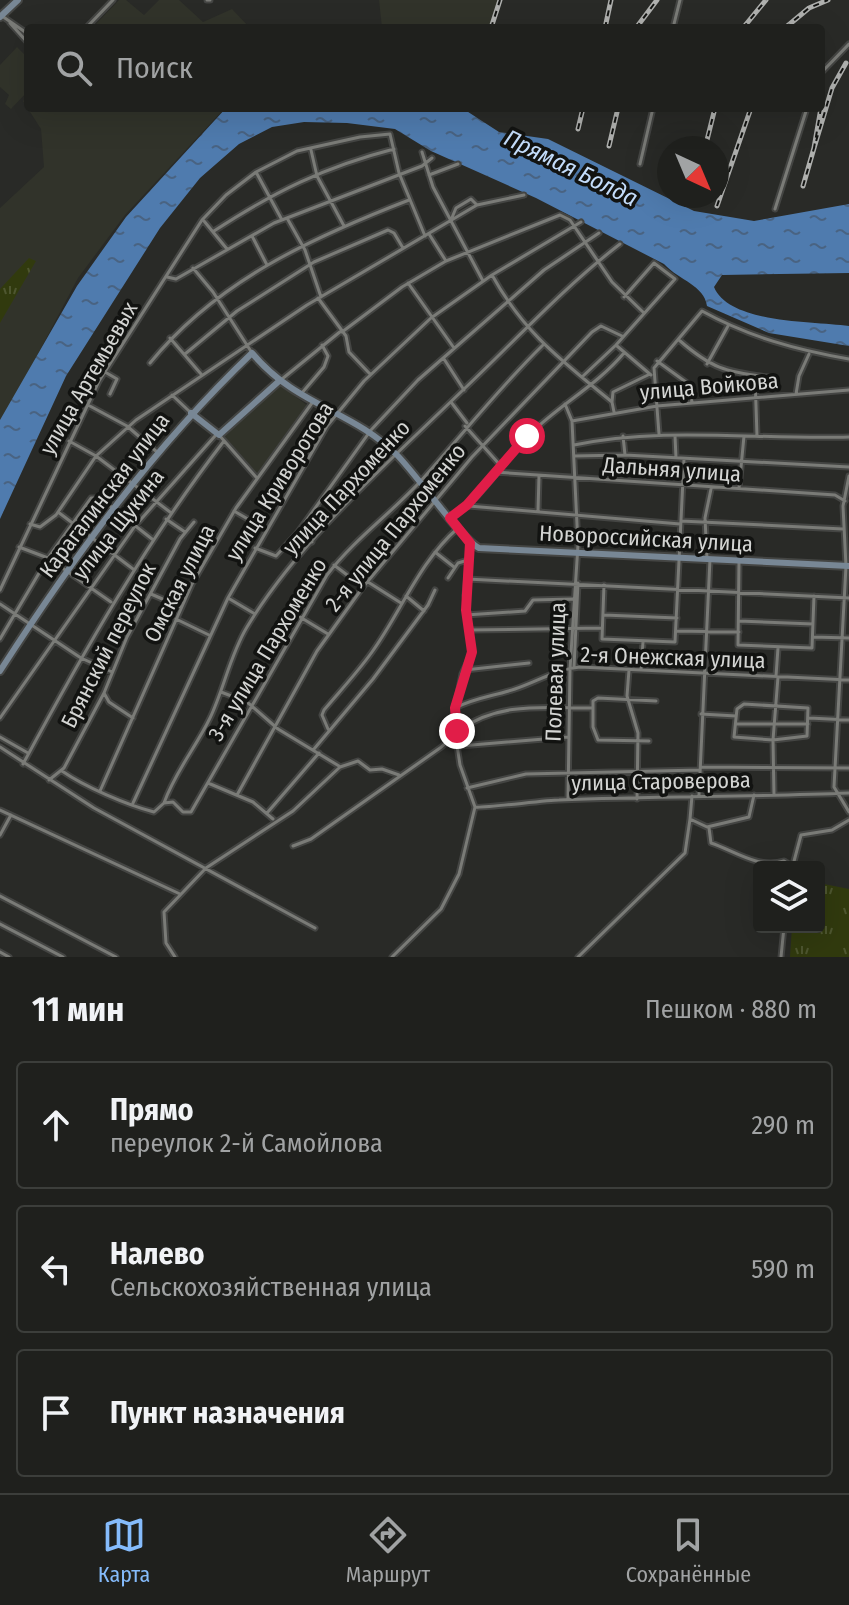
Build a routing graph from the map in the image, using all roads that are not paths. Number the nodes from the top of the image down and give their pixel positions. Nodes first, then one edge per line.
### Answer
1 (18, 0) edge
2 (113, 0) edge
3 (680, 0) edge
4 (1, 16) edge
5 (10, 23) junction
6 (90, 24) edge
7 (674, 24) edge
8 (24, 32) edge
9 (24, 39) edge
10 (849, 44) edge
11 (825, 69) edge
12 (652, 112) edge
13 (806, 112) edge
14 (311, 148) junction
15 (394, 149) junction
16 (422, 152) dead end
17 (432, 158) dead end
18 (458, 164) dead end
19 (640, 164) dead end
20 (426, 165) junction
21 (256, 172) junction
22 (317, 172) junction
23 (399, 173) junction
24 (429, 175) junction
25 (270, 195) junction
26 (524, 195) dead end
27 (331, 200) junction
28 (409, 200) junction
29 (477, 205) junction
30 (775, 209) dead end
31 (285, 219) junction
32 (202, 220) junction
33 (451, 221) junction
34 (581, 222) dead end
35 (344, 226) junction
36 (574, 229) junction
37 (214, 231) junction
38 (599, 233) dead end
39 (251, 235) junction
40 (427, 235) junction
41 (583, 244) junction
42 (620, 244) dead end
43 (302, 246) junction
44 (403, 248) junction
45 (227, 249) junction
46 (467, 252) junction
47 (446, 261) junction
48 (596, 262) junction
49 (267, 265) junction
50 (310, 265) junction
51 (193, 268) junction
52 (492, 275) junction
53 (167, 277) junction
54 (483, 281) junction
55 (408, 283) junction
56 (216, 296) junction
57 (320, 297) junction
58 (624, 297) junction
59 (506, 302) junction
60 (644, 313) junction
61 (431, 318) junction
62 (229, 319) junction
63 (728, 326) junction
64 (525, 327) junction
65 (341, 331) junction
66 (622, 336) junction
67 (170, 338) junction
68 (678, 339) junction
69 (245, 345) junction
70 (322, 345) junction
71 (543, 345) junction
72 (616, 345) junction
73 (454, 349) junction
74 (252, 353) junction
75 (624, 353) junction
76 (185, 354) junction
77 (809, 354) junction
78 (444, 359) junction
79 (849, 359) edge
80 (564, 360) junction
81 (657, 361) junction
82 (150, 363) dead end
83 (707, 364) junction
84 (105, 372) junction
85 (201, 374) junction
86 (370, 374) junction
87 (652, 375) junction
88 (755, 376) junction
89 (582, 377) junction
90 (768, 377) dead end
91 (278, 382) junction
92 (593, 386) junction
93 (464, 390) junction
94 (849, 390) edge
95 (110, 394) dead end
96 (796, 394) junction
97 (172, 395) junction
98 (299, 396) junction
99 (755, 398) junction
100 (451, 402) junction
101 (612, 402) junction
102 (312, 403) junction
103 (692, 403) junction
104 (565, 404) junction
105 (88, 405) junction
106 (657, 406) junction
107 (614, 412) junction
108 (191, 413) junction
109 (337, 414) junction
110 (572, 421) junction
111 (466, 424) junction
112 (127, 426) junction
113 (370, 434) junction
114 (659, 434) junction
115 (623, 436) junction
116 (675, 436) junction
117 (744, 436) junction
118 (757, 436) junction
119 (219, 437) junction
120 (849, 437) edge
121 (69, 441) junction
122 (574, 445) junction
123 (482, 447) junction
124 (157, 452) junction
125 (396, 454) junction
126 (625, 455) junction
127 (96, 456) junction
128 (574, 456) junction
129 (676, 458) junction
130 (684, 459) junction
131 (743, 461) junction
132 (500, 465) junction
133 (849, 467) edge
134 (495, 472) junction
135 (539, 476) junction
136 (849, 476) edge
137 (257, 477) junction
138 (576, 479) junction
139 (420, 480) junction
140 (132, 482) junction
141 (684, 487) junction
142 (711, 489) junction
143 (739, 490) junction
144 (848, 492) edge
145 (156, 500) junction
146 (438, 501) junction
147 (845, 501) junction
148 (467, 505) junction
149 (113, 508) junction
150 (234, 511) junction
151 (538, 511) junction
152 (58, 512) junction
153 (170, 512) junction
154 (577, 516) junction
155 (166, 519) junction
156 (194, 522) dead end
157 (454, 522) junction
158 (680, 522) junction
159 (706, 522) junction
160 (29, 523) junction
161 (72, 523) junction
162 (135, 526) junction
163 (265, 529) junction
164 (843, 529) junction
165 (185, 532) junction
166 (298, 532) junction
167 (91, 538) junction
168 (153, 540) junction
169 (312, 542) junction
170 (470, 543) junction
171 (19, 547) junction
172 (254, 547) junction
173 (435, 552) junction
174 (578, 552) junction
175 (114, 555) junction
176 (48, 558) junction
177 (679, 558) junction
178 (709, 559) junction
179 (468, 560) junction
180 (739, 561) junction
181 (334, 565) junction
182 (847, 566) edge
183 (454, 567) junction
184 (133, 569) junction
185 (68, 571) junction
186 (448, 578) dead end
187 (467, 579) junction
188 (368, 582) junction
189 (576, 583) junction
190 (604, 585) junction
191 (92, 587) junction
192 (363, 587) junction
193 (678, 589) junction
194 (0, 590) edge
195 (435, 590) dead end
196 (707, 591) junction
197 (739, 592) junction
198 (151, 594) junction
199 (406, 596) junction
200 (814, 596) junction
201 (228, 598) junction
202 (846, 598) edge
203 (573, 599) junction
204 (112, 602) junction
205 (401, 603) junction
206 (0, 604) edge
207 (181, 607) junction
208 (424, 611) junction
209 (15, 612) junction
210 (255, 614) junction
211 (603, 614) junction
212 (466, 615) junction
213 (300, 617) junction
214 (677, 618) junction
215 (176, 619) junction
216 (739, 621) junction
217 (30, 624) junction
218 (813, 624) junction
219 (574, 626) junction
220 (602, 628) junction
221 (469, 630) junction
222 (676, 631) junction
223 (705, 631) junction
224 (739, 632) junction
225 (209, 635) junction
226 (329, 635) junction
227 (813, 637) junction
228 (841, 638) junction
229 (849, 638) edge
230 (0, 639) edge
231 (55, 641) junction
232 (643, 642) junction
233 (778, 648) junction
234 (81, 658) junction
235 (529, 663) dead end
236 (572, 668) junction
237 (465, 670) junction
238 (629, 670) junction
239 (641, 670) junction
240 (0, 671) edge
241 (112, 672) junction
242 (703, 673) junction
243 (777, 677) junction
244 (840, 680) junction
245 (849, 680) edge
246 (221, 692) junction
247 (104, 693) junction
248 (629, 699) junction
249 (656, 701) dead end
250 (775, 705) junction
251 (251, 706) junction
252 (455, 708) junction
253 (569, 708) junction
254 (592, 708) junction
255 (701, 714) junction
256 (736, 716) junction
257 (0, 718) edge
258 (133, 718) junction
259 (809, 718) junction
260 (838, 719) junction
261 (849, 720) edge
262 (735, 724) junction
263 (808, 724) junction
264 (774, 725) junction
265 (274, 726) junction
266 (328, 729) junction
267 (457, 731) junction
268 (0, 737) edge
269 (568, 737) junction
270 (773, 740) junction
271 (638, 741) junction
272 (649, 741) dead end
273 (460, 746) junction
274 (0, 747) edge
275 (314, 749) junction
276 (29, 753) junction
277 (319, 753) junction
278 (23, 764) junction
279 (340, 767) junction
280 (700, 768) junction
281 (774, 768) junction
282 (836, 768) junction
283 (849, 768) edge
284 (62, 771) junction
285 (638, 771) junction
286 (568, 773) junction
287 (399, 775) junction
288 (49, 780) junction
289 (208, 783) junction
290 (467, 788) junction
291 (100, 791) junction
292 (849, 793) edge
293 (237, 795) junction
294 (699, 795) junction
295 (754, 795) junction
296 (774, 795) junction
297 (837, 795) junction
298 (692, 796) junction
299 (568, 799) junction
300 (637, 799) junction
301 (133, 803) junction
302 (164, 803) junction
303 (475, 807) junction
304 (0, 810) edge
305 (849, 812) edge
306 (267, 813) junction
307 (11, 815) junction
308 (690, 819) junction
309 (849, 820) edge
310 (274, 821) junction
311 (707, 827) junction
312 (0, 835) edge
313 (293, 846) dead end
314 (758, 861) edge
315 (793, 861) edge
316 (206, 868) junction
317 (180, 894) junction
318 (0, 896) edge
319 (0, 924) edge
320 (315, 928) dead end
321 (783, 933) edge
322 (0, 952) edge
323 (9, 957) edge
324 (63, 957) edge
325 (116, 957) edge
326 (175, 957) edge
327 (392, 957) edge
328 (578, 957) edge
329 (781, 957) edge

1 - 4 street
2 - 6 street
3 - 7 street
4 - 5 street
5 - 8 street
5 - 9 street
10 - 11 street
12 - 19 street
13 - 30 street
14 - 15 street, улица Артемьевых
14 - 21 street, улица Артемьевых
14 - 22 street
15 - 22 street
15 - 23 street
16 - 20 street
17 - 20 street
18 - 24 street
20 - 23 street
20 - 24 street
21 - 25 street
21 - 32 street, улица Артемьевых
22 - 25 street
22 - 27 street
23 - 27 street
23 - 28 street
24 - 33 street
25 - 31 street
25 - 37 street
26 - 29 street
27 - 31 street
27 - 35 street
28 - 35 street
28 - 40 street
29 - 33 street
29 - 33 street
31 - 39 street
31 - 43 street
32 - 37 street
32 - 53 street, улица Артемьевых
33 - 40 street
33 - 46 street
34 - 36 street, улица Криворотова
35 - 43 street
36 - 41 street
36 - 46 street, улица Щукина
36 - 52 street, улица Криворотова
37 - 45 street
38 - 41 street
39 - 45 street
39 - 49 street
40 - 44 street
40 - 47 street
41 - 48 street
41 - 59 street
42 - 48 street, улица Пархоменко
43 - 49 street
43 - 50 street
44 - 50 street
44 - 57 street
45 - 51 street
46 - 47 street, улица Щукина
46 - 54 street
47 - 55 street, улица Щукина
48 - 58 street
48 - 64 street, улица Пархоменко
49 - 56 street
50 - 57 street
50 - 62 street
51 - 53 street
51 - 56 street
52 - 54 street, улица Криворотова
52 - 59 street
53 - 84 street, улица Артемьевых
54 - 61 street, улица Криворотова
55 - 61 street
55 - 65 street, улица Щукина
56 - 62 street
56 - 67 street
57 - 65 street
57 - 69 street
58 - 60 street
58 - 60 street
59 - 64 street
59 - 73 street
60 - 66 street
61 - 73 street
61 - 86 street, улица Криворотова
62 - 69 street
62 - 76 street
63 - 68 street
63 - 77 street
63 - 83 street
64 - 71 street
64 - 93 street, улица Пархоменко
65 - 70 street, улица Щукина
65 - 86 street
66 - 72 street
66 - 80 street, 2-я улица Пархоменко
67 - 76 street
67 - 82 street
68 - 81 street
68 - 83 street
69 - 74 street
69 - 85 street
70 - 91 street, улица Щукина
70 - 98 street
71 - 80 street
71 - 111 street, 3-я улица Пархоменко
72 - 75 street
72 - 89 street
73 - 78 street
74 - 91 street
74 - 108 street, Карагалинская улица
75 - 87 street
75 - 92 street
76 - 85 street
77 - 79 street
77 - 96 street
78 - 93 street
78 - 113 street
80 - 89 street
80 - 123 street, 2-я улица Пархоменко
81 - 87 street
81 - 103 street
83 - 88 street
84 - 95 street
84 - 105 street, улица Артемьевых
85 - 97 street
86 - 109 street, улица Криворотова
87 - 101 street
87 - 106 street
88 - 90 street
88 - 99 street
89 - 92 street
91 - 98 street
91 - 119 street, улица Щукина
92 - 101 street
92 - 104 street
93 - 100 street, улица Пархоменко
94 - 96 street, улица Войкова
96 - 99 street, улица Войкова
97 - 108 street
97 - 112 street
98 - 102 street
99 - 103 street, улица Войкова
99 - 118 street
100 - 111 street
100 - 125 street, улица Пархоменко
101 - 107 street
102 - 109 street
102 - 137 street, Омская улица
103 - 106 street, улица Войкова
104 - 110 street, Полевая улица
104 - 132 street
105 - 112 street
105 - 121 street, улица Артемьевых
106 - 107 street, улица Войкова
106 - 114 street
107 - 110 street, улица Войкова
108 - 119 street
108 - 124 street, Карагалинская улица
109 - 113 street
109 - 163 street, улица Криворотова
110 - 122 street, Полевая улица
111 - 123 street
111 - 139 street, 3-я улица Пархоменко
112 - 124 street
112 - 127 street
113 - 125 street
113 - 166 street
114 - 115 street
114 - 116 street
115 - 122 street
115 - 126 street
116 - 117 street
116 - 129 street
117 - 118 street
117 - 131 street
118 - 120 street
119 - 137 street
119 - 145 street, улица Щукина
119 - 153 street
121 - 127 street
121 - 160 street, улица Артемьевых
122 - 128 street, Полевая улица
123 - 132 street
123 - 146 street, 2-я улица Пархоменко
124 - 140 street, Карагалинская улица
125 - 139 street
125 - 169 street, улица Пархоменко
126 - 128 street
126 - 129 street
127 - 140 street
127 - 152 street
128 - 138 street, Полевая улица
129 - 130 street
130 - 131 street
130 - 141 street
131 - 133 street
131 - 143 street
132 - 134 street
134 - 135 street, Дальняя улица
134 - 148 street
135 - 138 street, Дальняя улица
135 - 151 street
136 - 144 street
137 - 150 street, Омская улица
138 - 141 street, Дальняя улица
138 - 154 street, Полевая улица
139 - 146 street
139 - 181 street, 3-я улица Пархоменко
140 - 145 street
140 - 149 street, Карагалинская улица
141 - 142 street, Дальняя улица
141 - 158 street
142 - 143 street, Дальняя улица
142 - 159 street
143 - 147 street, Дальняя улица
144 - 147 street
145 - 153 street
145 - 162 street, улица Щукина
146 - 157 street
146 - 188 street, 2-я улица Пархоменко
147 - 164 street
148 - 151 street
148 - 157 street
149 - 161 street
149 - 162 street
149 - 167 street, Карагалинская улица
150 - 163 street
150 - 207 street, Омская улица
151 - 154 street
152 - 160 street
152 - 161 street
153 - 155 street
154 - 158 street
154 - 174 street, Полевая улица
155 - 165 street
155 - 168 street
156 - 165 street, Брянский переулок
157 - 170 street
157 - 173 street
158 - 159 street
158 - 177 street
159 - 164 street
159 - 178 street
160 - 171 street, улица Артемьевых
161 - 167 street
161 - 176 street
162 - 168 street
162 - 175 street, улица Щукина
163 - 172 street, улица Криворотова
164 - 182 street
165 - 198 street, Брянский переулок
166 - 169 street
166 - 172 street
167 - 175 street
167 - 185 street, Карагалинская улица
168 - 184 street
169 - 210 street, улица Пархоменко
170 - 174 street, Новороссийская улица
170 - 179 street
171 - 176 street
171 - 194 street, улица Артемьевых
172 - 201 street, улица Криворотова
173 - 183 street
173 - 199 street
174 - 177 street, Новороссийская улица
174 - 189 street, Полевая улица
175 - 184 street
175 - 191 street, улица Щукина
176 - 185 street
176 - 209 street
177 - 178 street, Новороссийская улица
177 - 193 street
178 - 180 street, Новороссийская улица
178 - 196 street
179 - 183 street
179 - 187 street
180 - 182 street, Новороссийская улица
180 - 197 street
181 - 192 street
181 - 213 street, 3-я улица Пархоменко
182 - 202 street
183 - 186 street
184 - 204 street
185 - 191 street
185 - 217 street, Карагалинская улица
187 - 189 street
187 - 212 street
188 - 192 street, 2-я улица Пархоменко
188 - 205 street
189 - 190 street
189 - 203 street, Полевая улица
189 - 219 street
190 - 193 street
190 - 211 street
191 - 204 street
191 - 231 street, улица Щукина
192 - 226 street, 2-я улица Пархоменко
193 - 196 street
193 - 214 street
195 - 208 street
196 - 197 street
196 - 223 street
197 - 200 street
197 - 216 street
198 - 207 street
198 - 241 street, Брянский переулок
199 - 205 street
199 - 208 street
200 - 202 street
200 - 218 street
201 - 210 street
201 - 225 street, улица Криворотова
202 - 228 street
203 - 212 street
203 - 219 street, Полевая улица
204 - 234 street
205 - 266 street
206 - 209 street
207 - 215 street, Омская улица
208 - 266 street
209 - 217 street
209 - 230 street
210 - 246 street, улица Пархоменко
211 - 214 street
211 - 220 street
212 - 221 street
213 - 226 street
213 - 251 street, 3-я улица Пархоменко
214 - 222 street
215 - 225 street
215 - 258 street, Омская улица
216 - 218 street
216 - 224 street
217 - 231 street
217 - 240 street, Карагалинская улица
218 - 227 street
219 - 220 street
219 - 221 street
219 - 236 street, Полевая улица
220 - 232 street
221 - 237 street
222 - 223 street
222 - 232 street
223 - 224 street
223 - 242 street
224 - 233 street
225 - 301 street, улица Криворотова
226 - 265 street, 2-я улица Пархоменко
227 - 228 street
227 - 233 street
228 - 229 street
228 - 244 street
231 - 234 street
231 - 257 street, улица Щукина
232 - 239 street
233 - 243 street
234 - 241 street
234 - 276 street
235 - 237 street
236 - 238 street, 2-я Онежская улица
236 - 252 street, 2-я Онежская улица
236 - 253 street, Полевая улица
237 - 252 street
238 - 239 street, 2-я Онежская улица
238 - 248 street
239 - 242 street, 2-я Онежская улица
241 - 247 street, Брянский переулок
242 - 243 street, 2-я Онежская улица
242 - 255 street
243 - 244 street, 2-я Онежская улица
243 - 250 street
244 - 245 street, 2-я Онежская улица
244 - 260 street
246 - 251 street
246 - 302 street, улица Пархоменко
247 - 258 street
247 - 284 street, Брянский переулок
248 - 249 street
248 - 254 street
248 - 271 street
250 - 256 street
250 - 259 street
250 - 264 street
251 - 265 street
251 - 289 street, 3-я улица Пархоменко
252 - 267 street
253 - 254 street
253 - 267 street
253 - 269 street, Полевая улица
254 - 271 street
255 - 256 street
255 - 280 street
256 - 262 street
258 - 291 street, Омская улица
259 - 260 street
259 - 263 street
260 - 261 street
260 - 282 street
262 - 264 street
262 - 270 street
263 - 264 street
263 - 270 street
264 - 270 street
265 - 275 street
265 - 293 street, 2-я улица Пархоменко
266 - 275 street
267 - 273 street
267 - 287 street
268 - 276 street
269 - 273 street
269 - 286 street, Полевая улица
270 - 281 street
271 - 272 street
271 - 285 street
273 - 290 street
274 - 278 street
275 - 277 street
276 - 278 street
277 - 279 street
277 - 306 street
278 - 288 street
279 - 287 street
279 - 310 street
280 - 281 street
280 - 285 street
280 - 294 street
281 - 282 street
281 - 296 street
282 - 283 street
282 - 297 street
284 - 288 street, Брянский переулок
284 - 291 street
285 - 286 street
285 - 300 street
286 - 290 street
286 - 299 street, Полевая улица
287 - 313 street
288 - 316 street
289 - 293 street
289 - 302 street, 3-я улица Пархоменко
290 - 303 street
291 - 301 street
292 - 297 street, улица Староверова
293 - 306 street
294 - 295 street, улица Староверова
294 - 298 street, улица Староверова
295 - 296 street, улица Староверова
295 - 311 street
296 - 297 street, улица Староверова
297 - 305 street
298 - 300 street, улица Староверова
298 - 308 street
299 - 300 street, улица Староверова
299 - 303 street, улица Староверова
301 - 302 street
303 - 327 street
304 - 307 street
306 - 310 street
307 - 312 street
307 - 317 street
308 - 311 street
308 - 328 street
309 - 315 street
310 - 316 street
311 - 314 street
316 - 317 street
316 - 320 street
317 - 326 street
318 - 325 street
319 - 324 street
321 - 329 street
322 - 323 street

